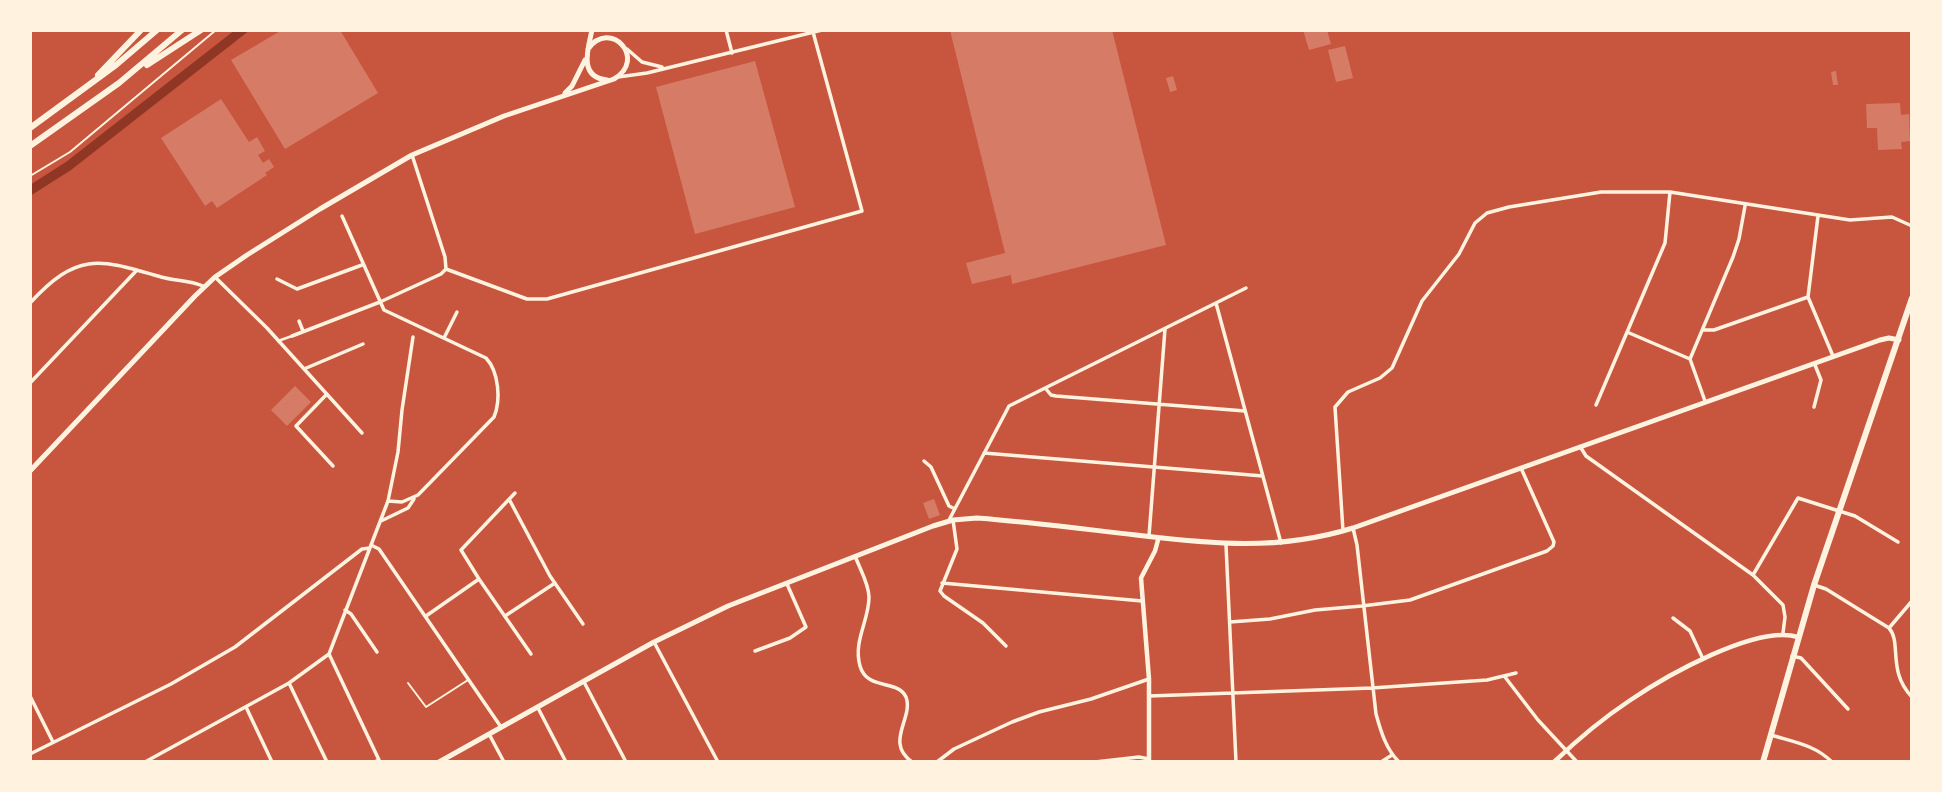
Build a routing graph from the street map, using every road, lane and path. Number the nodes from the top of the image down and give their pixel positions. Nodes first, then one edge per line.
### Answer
1 (141, 30) edge
2 (158, 30) edge
3 (182, 30) edge
4 (201, 30) edge
5 (216, 30) edge
6 (592, 30) edge
7 (612, 30) edge
8 (726, 30) edge
9 (821, 30) edge
10 (813, 32) junction
11 (616, 40) junction
12 (623, 45) junction
13 (588, 49) junction
14 (732, 53) junction
15 (585, 60) junction
16 (668, 67) junction
17 (618, 77) junction
18 (607, 80) junction
19 (119, 83) junction
20 (85, 89) junction
21 (562, 94) junction
22 (30, 128) edge
23 (30, 146) edge
24 (412, 155) junction
25 (30, 176) edge
26 (1670, 192) junction
27 (1745, 206) junction
28 (342, 216) dead end
29 (1818, 216) junction
30 (1912, 226) edge
31 (362, 264) junction
32 (446, 269) junction
33 (137, 270) junction
34 (215, 277) junction
35 (277, 279) dead end
36 (205, 287) junction
37 (1246, 288) dead end
38 (32, 296) edge
39 (1808, 297) junction
40 (1912, 298) edge
41 (380, 302) junction
42 (30, 303) edge
43 (1216, 303) junction
44 (457, 312) dead end
45 (299, 321) dead end
46 (1165, 329) junction
47 (1703, 330) junction
48 (303, 331) junction
49 (1627, 332) junction
50 (292, 336) joint
51 (413, 337) dead end
52 (444, 338) junction
53 (1899, 340) junction
54 (278, 341) junction
55 (363, 344) dead end
56 (1833, 358) junction
57 (1690, 359) junction
58 (1815, 365) junction
59 (303, 369) junction
60 (30, 383) edge
61 (1046, 389) junction
62 (327, 394) junction
63 (1705, 401) junction
64 (1160, 404) junction
65 (1597, 405) dead end
66 (1814, 407) dead end
67 (1245, 411) junction
68 (362, 433) dead end
69 (1581, 448) junction
70 (984, 453) junction
71 (924, 461) dead end
72 (333, 466) dead end
73 (1154, 467) junction
74 (1521, 468) junction
75 (30, 471) edge
76 (1263, 476) junction
77 (515, 492) dead end
78 (418, 495) junction
79 (509, 499) junction
80 (388, 501) junction
81 (954, 508) junction
82 (1841, 511) junction
83 (382, 521) junction
84 (951, 521) junction
85 (1353, 528) junction
86 (1343, 531) junction
87 (1149, 537) junction
88 (1158, 540) junction
89 (1898, 542) dead end
90 (1281, 543) junction
91 (1226, 545) junction
92 (370, 546) junction
93 (854, 556) junction
94 (1753, 575) junction
95 (479, 579) junction
96 (786, 582) junction
97 (555, 583) junction
98 (942, 583) junction
99 (1814, 585) junction
100 (1142, 601) junction
101 (1912, 601) edge
102 (1362, 607) junction
103 (345, 610) junction
104 (505, 616) junction
105 (426, 617) junction
106 (1673, 618) dead end
107 (1230, 622) junction
108 (583, 624) dead end
109 (1889, 628) junction
110 (1783, 633) junction
111 (1798, 637) junction
112 (654, 642) junction
113 (1006, 646) dead end
114 (755, 651) dead end
115 (377, 652) dead end
116 (329, 654) junction
117 (531, 654) dead end
118 (1792, 656) junction
119 (1703, 659) junction
120 (1516, 673) dead end
121 (1506, 677) junction
122 (1149, 679) junction
123 (469, 680) junction
124 (583, 680) junction
125 (289, 683) junction
126 (408, 683) dead end
127 (1372, 688) junction
128 (1233, 692) junction
129 (30, 696) edge
130 (1149, 696) junction
131 (1912, 697) edge
132 (537, 706) junction
133 (246, 707) junction
134 (1848, 709) dead end
135 (502, 727) junction
136 (489, 734) junction
137 (1771, 735) junction
138 (53, 742) junction
139 (1566, 751) junction
140 (30, 754) edge
141 (1392, 755) junction
142 (717, 760) edge
143 (1149, 761) edge
144 (145, 762) edge
145 (272, 762) edge
146 (327, 762) edge
147 (374, 762) edge
148 (439, 762) edge
149 (503, 762) edge
150 (566, 762) edge
151 (626, 762) edge
152 (709, 762) edge
153 (912, 762) edge
154 (937, 762) edge
155 (1096, 762) edge
156 (1236, 762) edge
157 (1381, 762) edge
158 (1399, 762) edge
159 (1554, 762) edge
160 (1577, 762) edge
161 (1724, 762) edge
162 (1741, 762) edge
163 (1763, 762) edge
164 (1832, 762) edge

1 - 20 highway
2 - 20 highway
3 - 19 highway
4 - 19 highway
5 - 25 path
6 - 13 main road
7 - 11 main road
8 - 14 street
9 - 10 street
10 - 14 street
10 - 32 street
11 - 12 main road
11 - 13 main road
12 - 16 street
12 - 17 main road
13 - 15 main road
14 - 16 street
15 - 18 main road
15 - 21 main road
16 - 17 street
17 - 18 main road
18 - 21 main road
19 - 23 highway
20 - 22 highway
21 - 24 main road
24 - 32 street
24 - 34 main road
26 - 27 street
26 - 49 street
26 - 86 street
27 - 29 street
27 - 47 street
28 - 31 street
29 - 30 street
29 - 39 street
31 - 35 street
31 - 41 street
32 - 41 street
33 - 36 street
33 - 38 street
33 - 60 street
34 - 36 main road
34 - 54 street
36 - 75 main road
37 - 43 street
38 - 42 street
39 - 47 street
39 - 56 street
40 - 53 highway
41 - 48 street
41 - 52 street
43 - 46 street
43 - 67 street
44 - 52 street
45 - 48 street
46 - 61 street
46 - 64 street
47 - 57 street
48 - 50 street
49 - 57 street
49 - 65 street
50 - 54 street
51 - 80 street
52 - 78 street
53 - 56 main road
53 - 82 highway
54 - 59 street
55 - 59 street
56 - 58 main road
57 - 63 street
58 - 63 main road
58 - 66 street
59 - 62 street
61 - 64 street
61 - 70 street
62 - 68 street
62 - 72 street
63 - 69 main road
64 - 67 street
64 - 73 street
67 - 76 street
69 - 74 main road
69 - 94 street
70 - 73 street
70 - 81 street
71 - 81 street
73 - 76 street
73 - 87 street
74 - 85 main road
74 - 102 street
76 - 90 street
77 - 79 street
78 - 80 street
78 - 83 street
79 - 95 street
79 - 97 street
80 - 83 street
81 - 84 street
82 - 89 street
82 - 94 street
82 - 99 highway
83 - 92 street
84 - 87 main road
84 - 93 main road
84 - 98 street
85 - 86 main road
85 - 102 street
86 - 90 main road
87 - 88 main road
88 - 91 main road
88 - 100 street
90 - 91 main road
91 - 107 street
92 - 103 street
92 - 105 street
92 - 138 street
93 - 96 main road
93 - 153 street
94 - 110 street
95 - 104 street
95 - 105 street
96 - 112 main road
96 - 114 street
97 - 104 street
97 - 108 street
98 - 100 street
98 - 113 street
99 - 109 street
99 - 111 highway
100 - 122 street
101 - 109 street
102 - 107 street
102 - 127 street
103 - 115 street
103 - 116 street
104 - 117 street
105 - 123 street
106 - 119 street
107 - 128 street
109 - 131 street
110 - 111 street
110 - 119 street
111 - 118 highway
112 - 124 main road
112 - 142 street
116 - 125 street
116 - 147 street
118 - 134 street
118 - 137 highway
119 - 139 street
120 - 121 street
121 - 127 street
121 - 139 street
122 - 130 street
122 - 154 street
123 - 126 lane
123 - 135 street
124 - 132 main road
124 - 151 street
125 - 133 street
125 - 146 street
127 - 128 street
127 - 141 street
128 - 130 street
128 - 156 street
129 - 138 street
130 - 143 street
132 - 135 main road
132 - 150 street
133 - 144 street
133 - 145 street
135 - 136 main road
136 - 148 main road
136 - 149 street
137 - 163 highway
137 - 164 street
138 - 140 street
139 - 159 street
139 - 160 street
141 - 157 street
141 - 158 street
142 - 152 street
143 - 155 street
161 - 162 street

